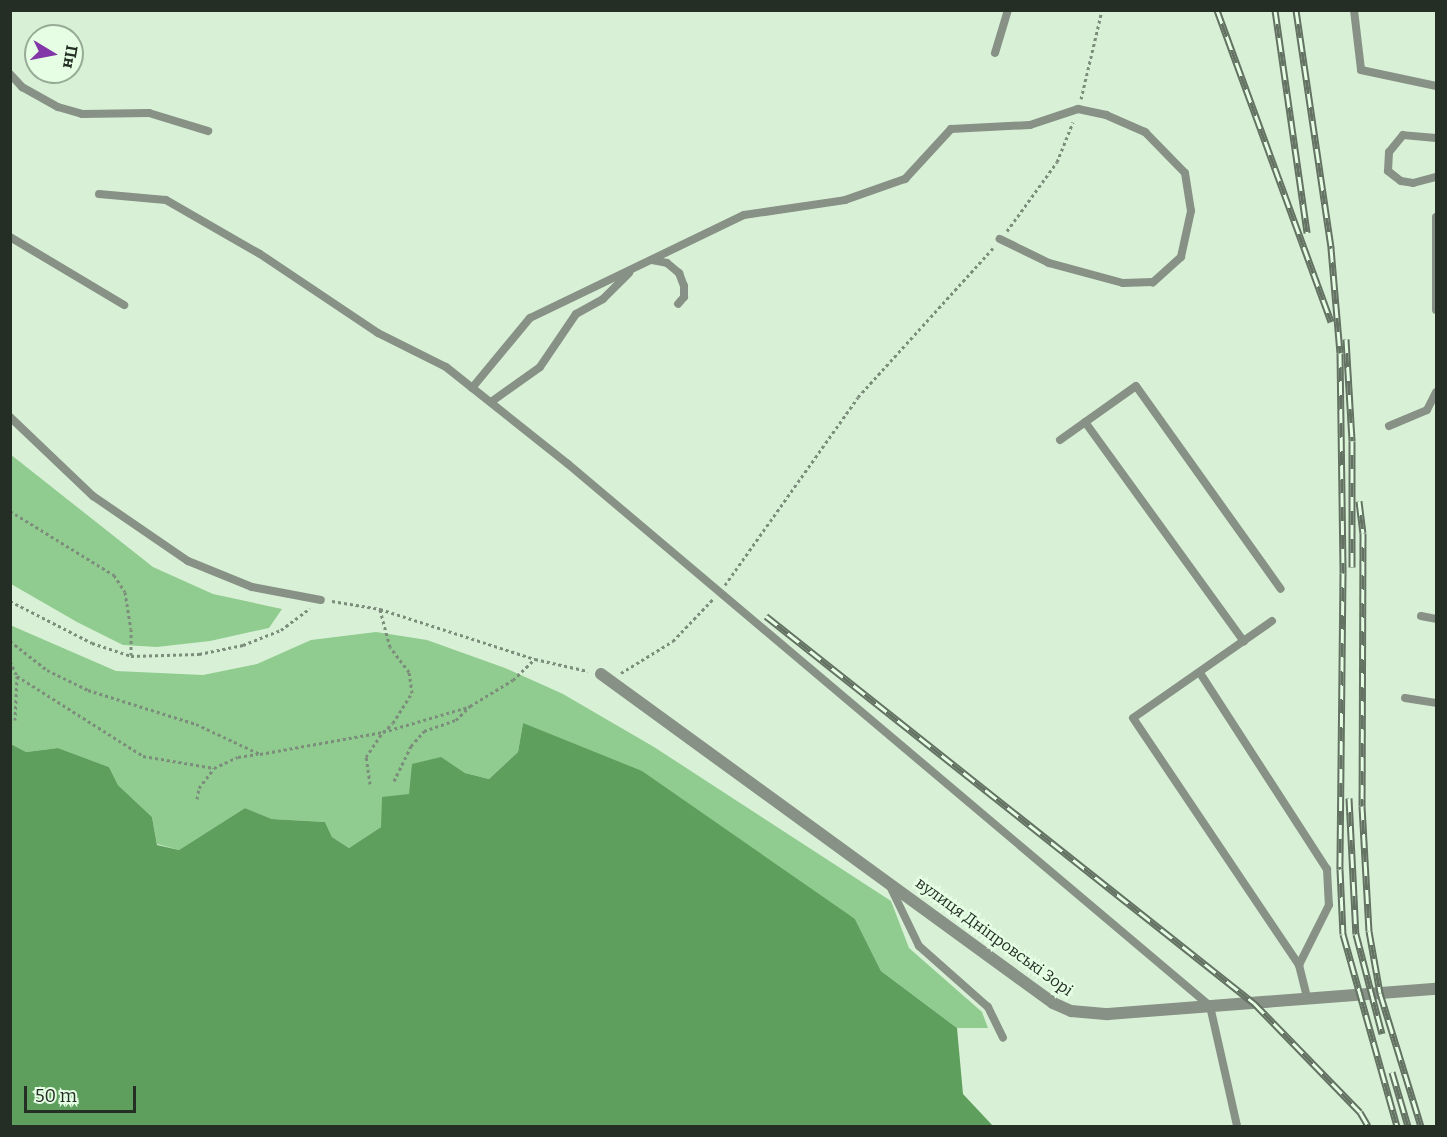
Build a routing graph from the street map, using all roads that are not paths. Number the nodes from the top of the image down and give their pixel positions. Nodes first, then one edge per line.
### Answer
1 (1008, 10) edge
2 (1354, 10) edge
3 (995, 53) dead end
4 (10, 74) edge
5 (1437, 86) edge
6 (208, 131) dead end
7 (1437, 138) edge
8 (1437, 177) edge
9 (99, 194) dead end
10 (1437, 216) edge
11 (10, 237) edge
12 (1000, 239) road end
13 (652, 260) junction
14 (633, 268) junction
15 (678, 304) dead end
16 (124, 305) dead end
17 (1437, 310) edge
18 (472, 388) junction
19 (1437, 392) edge
20 (490, 402) junction
21 (10, 417) edge
22 (1085, 422) junction
23 (1389, 426) dead end
24 (1060, 440) dead end
25 (1281, 589) dead end
26 (321, 600) road end
27 (1421, 616) dead end
28 (1437, 619) edge
29 (1272, 621) dead end
30 (1244, 642) junction
31 (1200, 673) junction
32 (601, 674) road end
33 (1405, 698) dead end
34 (1437, 704) edge
35 (888, 881) junction
36 (1299, 965) junction
37 (1437, 988) edge
38 (1308, 999) junction
39 (1210, 1006) junction
40 (1003, 1038) dead end
41 (1237, 1126) edge

1 - 3 lane
2 - 5 lane
4 - 6 lane
7 - 8 lane
9 - 18 lane
10 - 17 lane
11 - 16 lane
12 - 13 lane
13 - 14 lane
13 - 15 lane
14 - 18 lane
14 - 20 lane
18 - 20 lane
19 - 23 lane
20 - 39 lane
21 - 26 lane
22 - 24 lane
22 - 25 lane
22 - 30 lane
27 - 28 lane
29 - 30 lane
30 - 31 lane
31 - 36 lane
31 - 36 lane
32 - 35 street, вулиця Дніпровські Зорі
33 - 34 lane
35 - 39 street, вулиця Дніпровські Зорі
35 - 40 lane
36 - 38 lane
37 - 38 street, вулиця Дніпровські Зорі
38 - 39 street, вулиця Дніпровські Зорі
39 - 41 lane

